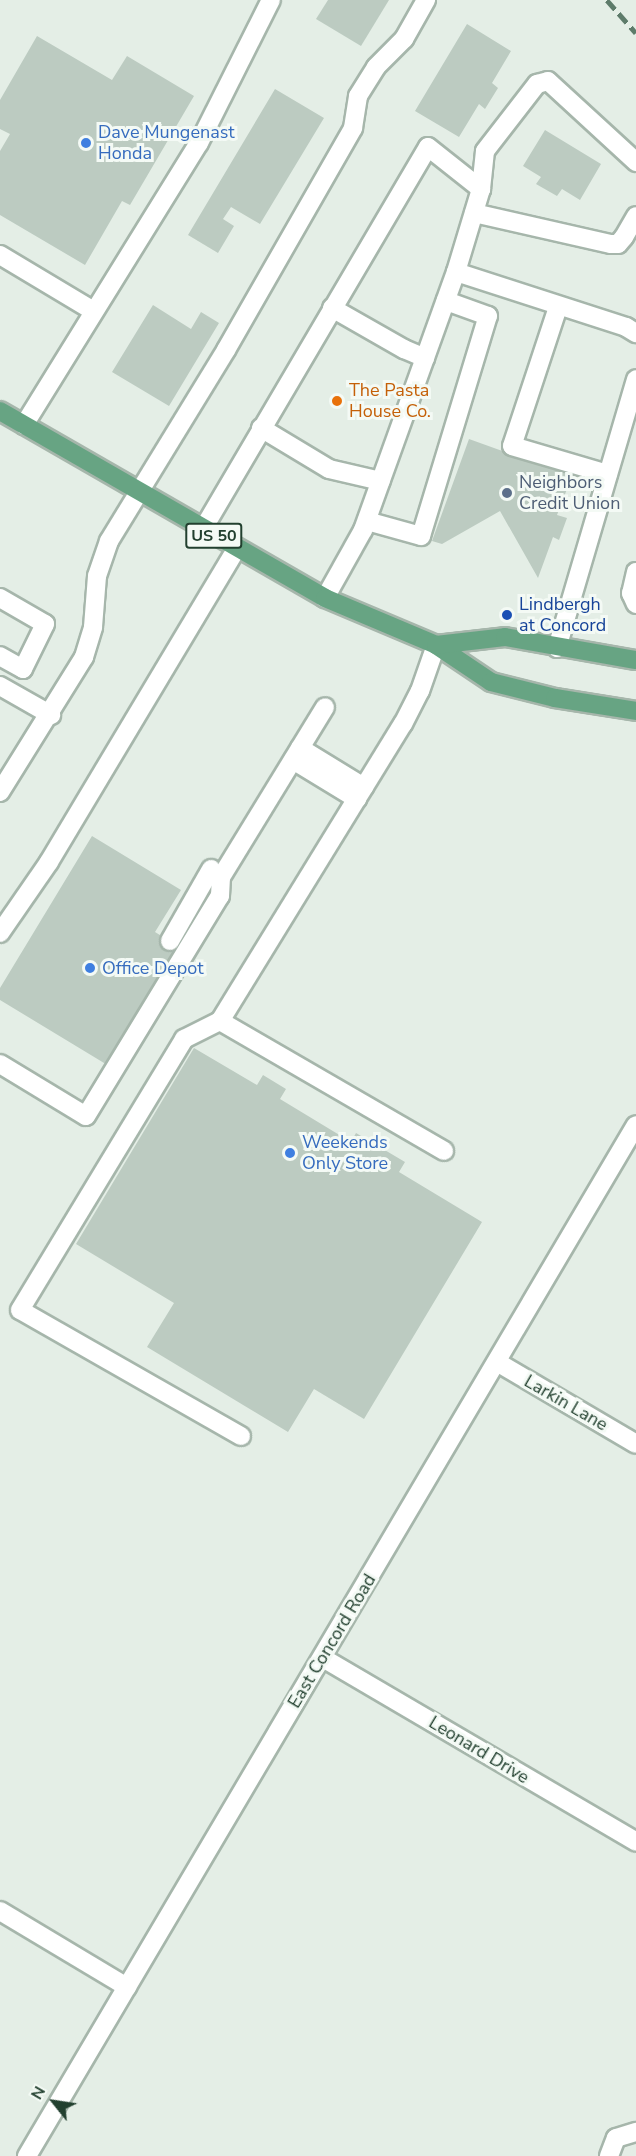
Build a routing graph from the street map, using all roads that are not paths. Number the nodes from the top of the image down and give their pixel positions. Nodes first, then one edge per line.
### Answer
1 (271, 0) edge
2 (426, 0) edge
3 (636, 162) edge
4 (481, 189) junction
5 (474, 213) junction
6 (636, 216) edge
7 (0, 255) edge
8 (456, 272) junction
9 (446, 301) junction
10 (558, 307) junction
11 (332, 308) junction
12 (92, 309) junction
13 (636, 333) edge
14 (426, 358) junction
15 (636, 379) edge
16 (0, 411) edge
17 (24, 425) junction
18 (261, 428) junction
19 (608, 474) junction
20 (381, 481) junction
21 (139, 492) junction
22 (367, 521) junction
23 (203, 529) junction
24 (236, 549) junction
25 (636, 572) edge
26 (0, 598) edge
27 (325, 598) junction
28 (636, 604) edge
29 (436, 645) junction
30 (557, 648) junction
31 (0, 656) edge
32 (636, 660) edge
33 (0, 686) edge
34 (325, 707) dead end
35 (634, 712) edge
36 (51, 715) junction
37 (296, 754) junction
38 (0, 792) edge
39 (361, 793) junction
40 (216, 873) junction
41 (0, 933) edge
42 (170, 941) dead end
43 (220, 1021) junction
44 (0, 1064) edge
45 (636, 1125) edge
46 (444, 1151) dead end
47 (497, 1362) junction
48 (241, 1436) dead end
49 (636, 1444) edge
50 (323, 1658) junction
51 (636, 1842) edge
52 (0, 1911) edge
53 (127, 1988) junction
54 (636, 2132) edge
55 (27, 2156) edge
56 (609, 2156) edge

1 - 12 street
2 - 21 street
3 - 4 street
4 - 5 street
4 - 11 street
5 - 6 street
5 - 8 street
7 - 12 street
8 - 9 street
8 - 10 street
9 - 14 street
9 - 22 street
10 - 13 street
10 - 19 street
11 - 14 street
11 - 18 street
12 - 17 street
14 - 20 street
15 - 19 street
16 - 17 main road, US 50
17 - 21 main road, US 50
18 - 20 street
18 - 23 street
19 - 30 street
20 - 22 street
21 - 23 main road, US 50
21 - 36 street
22 - 27 street
23 - 24 main road, US 50
24 - 27 main road, US 50
24 - 41 street
25 - 28 street
26 - 31 street
27 - 29 main road, US 50
29 - 30 main road, US 50
29 - 35 main road, US 50
29 - 39 street
30 - 32 main road, US 50
33 - 36 street
34 - 37 street
36 - 38 street
37 - 39 street
37 - 40 street
39 - 43 street
40 - 42 street
40 - 44 street
43 - 46 street
43 - 48 street
45 - 47 street, East Concord Road
47 - 49 street, Larkin Lane
47 - 50 street, East Concord Road
50 - 51 street, Leonard Drive
50 - 53 street, East Concord Road
52 - 53 street
53 - 55 street, East Concord Road
54 - 56 street

